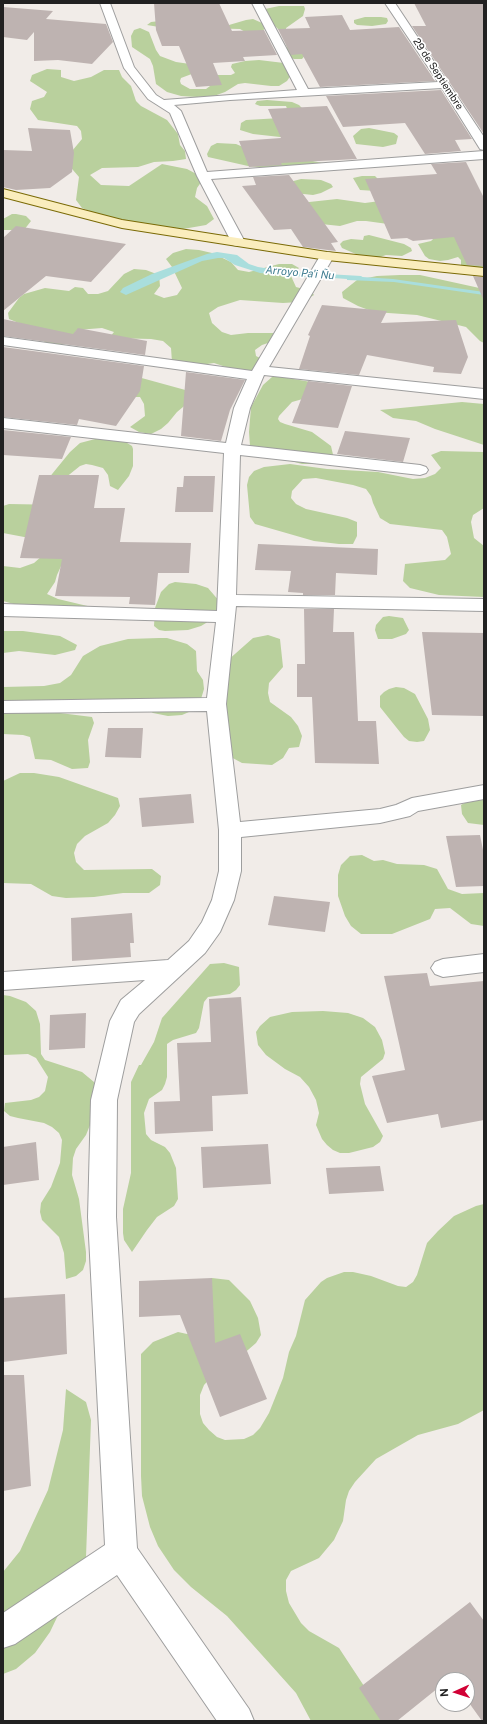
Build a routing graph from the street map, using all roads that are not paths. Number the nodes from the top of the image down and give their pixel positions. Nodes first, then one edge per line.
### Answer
1 (104, 3) edge
2 (256, 3) edge
3 (390, 3) edge
4 (445, 84) junction
5 (304, 93) junction
6 (163, 103) junction
7 (484, 146) edge
8 (484, 155) edge
9 (203, 176) junction
10 (3, 193) edge
11 (238, 242) junction
12 (327, 256) junction
13 (484, 272) edge
14 (3, 341) edge
15 (258, 373) junction
16 (484, 394) edge
17 (3, 423) edge
18 (232, 450) junction
19 (420, 470) dead end
20 (484, 605) edge
21 (227, 609) junction
22 (3, 610) edge
23 (216, 704) junction
24 (3, 707) edge
25 (484, 792) edge
26 (230, 830) junction
27 (484, 963) edge
28 (443, 968) dead end
29 (174, 969) junction
30 (3, 981) edge
31 (121, 1553) junction
32 (3, 1632) edge
33 (237, 1721) edge

1 - 6 street
2 - 5 street
3 - 4 street, 29 de Septiembre
4 - 5 street
4 - 7 street, 29 de Septiembre
5 - 6 street
6 - 9 street
8 - 9 street
9 - 11 street
10 - 11 main road
11 - 12 main road
12 - 13 main road
12 - 15 street
14 - 15 street
15 - 16 street
15 - 18 street
17 - 18 street
18 - 19 street
18 - 21 street
20 - 21 street
21 - 22 street
21 - 23 street
23 - 24 street
23 - 26 street
25 - 26 street
26 - 29 street
27 - 28 street
29 - 30 street
29 - 31 street
31 - 32 street
31 - 33 street

